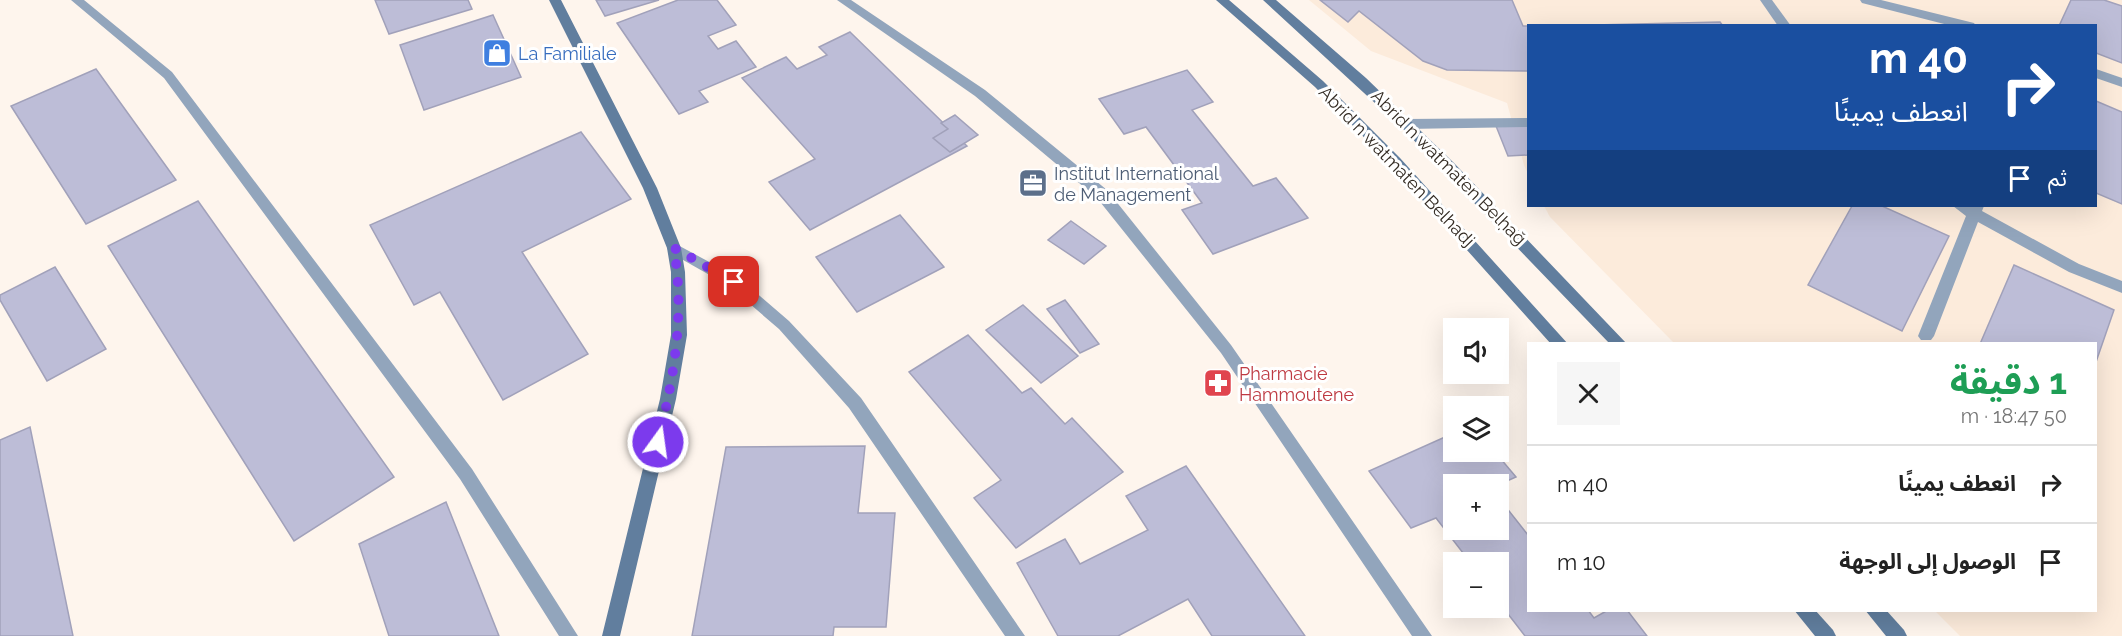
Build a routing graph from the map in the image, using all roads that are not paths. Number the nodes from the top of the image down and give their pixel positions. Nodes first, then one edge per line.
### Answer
1 (77, 0) edge
2 (555, 0) edge
3 (843, 0) edge
4 (1222, 0) edge
5 (1269, 0) edge
6 (1766, 0) edge
7 (1866, 0) edge
8 (1784, 24) edge
9 (1962, 24) edge
10 (2097, 73) edge
11 (2122, 83) edge
12 (1527, 123) edge
13 (1406, 124) junction
14 (1975, 209) edge
15 (674, 248) junction
16 (2122, 288) edge
17 (1926, 336) dead end
18 (1559, 342) edge
19 (1618, 342) edge
20 (1805, 612) edge
21 (1876, 612) edge
22 (569, 636) edge
23 (611, 636) edge
24 (1016, 636) edge
25 (1423, 636) edge
26 (1827, 636) edge
27 (1898, 636) edge

1 - 22 street
2 - 15 main road
3 - 25 street
4 - 18 main road, Abrid n watmaten Belhadj
5 - 13 main road, Abrid n watmaten Belḥaǧ
6 - 8 street
7 - 9 street
10 - 11 street
12 - 13 street
13 - 19 main road, Abrid n watmaten Belḥaǧ
14 - 16 street
14 - 17 street
15 - 23 main road
15 - 24 street
20 - 26 main road
21 - 27 main road

